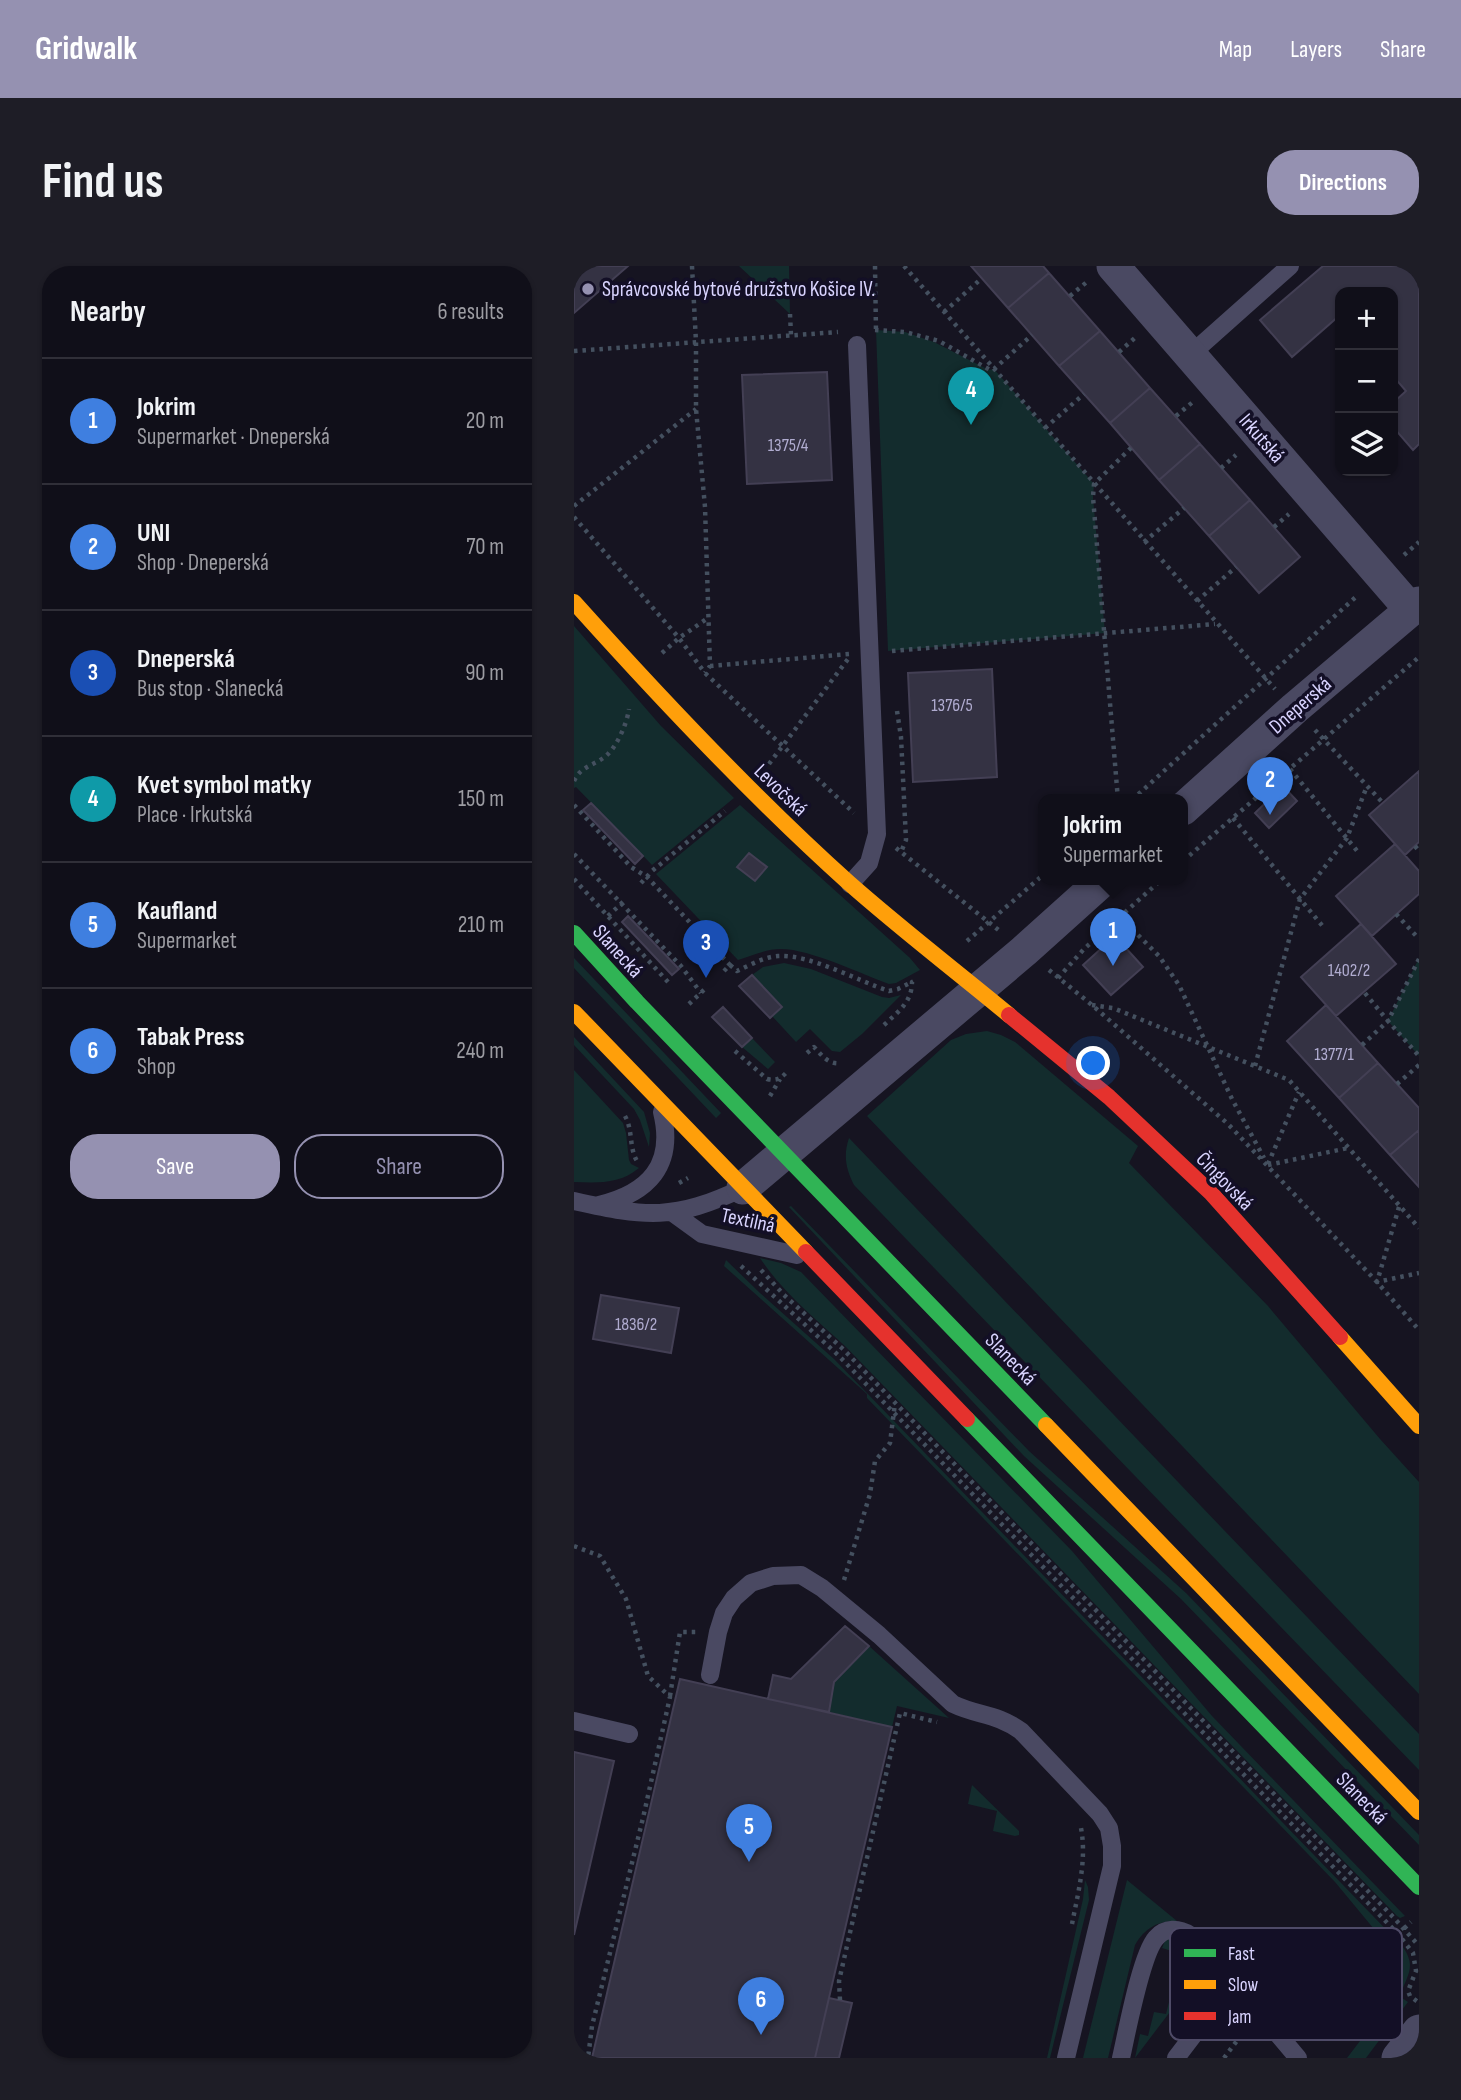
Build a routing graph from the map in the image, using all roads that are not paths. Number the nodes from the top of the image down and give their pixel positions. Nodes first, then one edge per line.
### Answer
1 (1290, 266) edge
2 (1102, 272) edge
3 (860, 338) road end
4 (1190, 355) junction
5 (574, 602) edge
6 (1415, 606) edge
7 (1188, 804) edge
8 (850, 884) junction
9 (1097, 885) edge
10 (574, 933) edge
11 (978, 988) junction
12 (574, 1012) edge
13 (653, 1095) junction
14 (783, 1154) junction
15 (743, 1188) junction
16 (574, 1201) edge
17 (596, 1206) junction
18 (673, 1213) junction
19 (817, 1265) junction
20 (1419, 1426) edge
21 (710, 1675) dead end
22 (574, 1721) edge
23 (629, 1734) dead end
24 (1419, 1812) edge
25 (1419, 1887) edge
26 (1170, 1930) edge
27 (1419, 2031) edge
28 (1190, 2040) edge
29 (1283, 2040) edge
30 (1066, 2058) edge
31 (1121, 2058) edge
32 (1177, 2058) edge
33 (1298, 2058) edge
34 (1398, 2058) edge

1 - 4 lane
2 - 4 street, Irkutská
3 - 8 lane
4 - 6 street, Irkutská
5 - 8 main road, Levočská
6 - 7 street, Dneperská
8 - 11 main road, Levočská
9 - 11 street
10 - 14 main road, Slanecká
11 - 14 street
11 - 20 main road, Čingovská
12 - 13 main road, Slanecká
13 - 15 main road, Slanecká
13 - 17 lane
14 - 15 street
14 - 24 main road, Slanecká
15 - 18 lane, Textilná
15 - 19 main road, Slanecká
16 - 17 lane, Textilná
17 - 18 lane, Textilná
18 - 19 lane, Textilná
19 - 25 main road, Slanecká
21 - 30 lane
22 - 23 lane
26 - 31 lane
27 - 34 street
28 - 32 lane
29 - 33 lane

